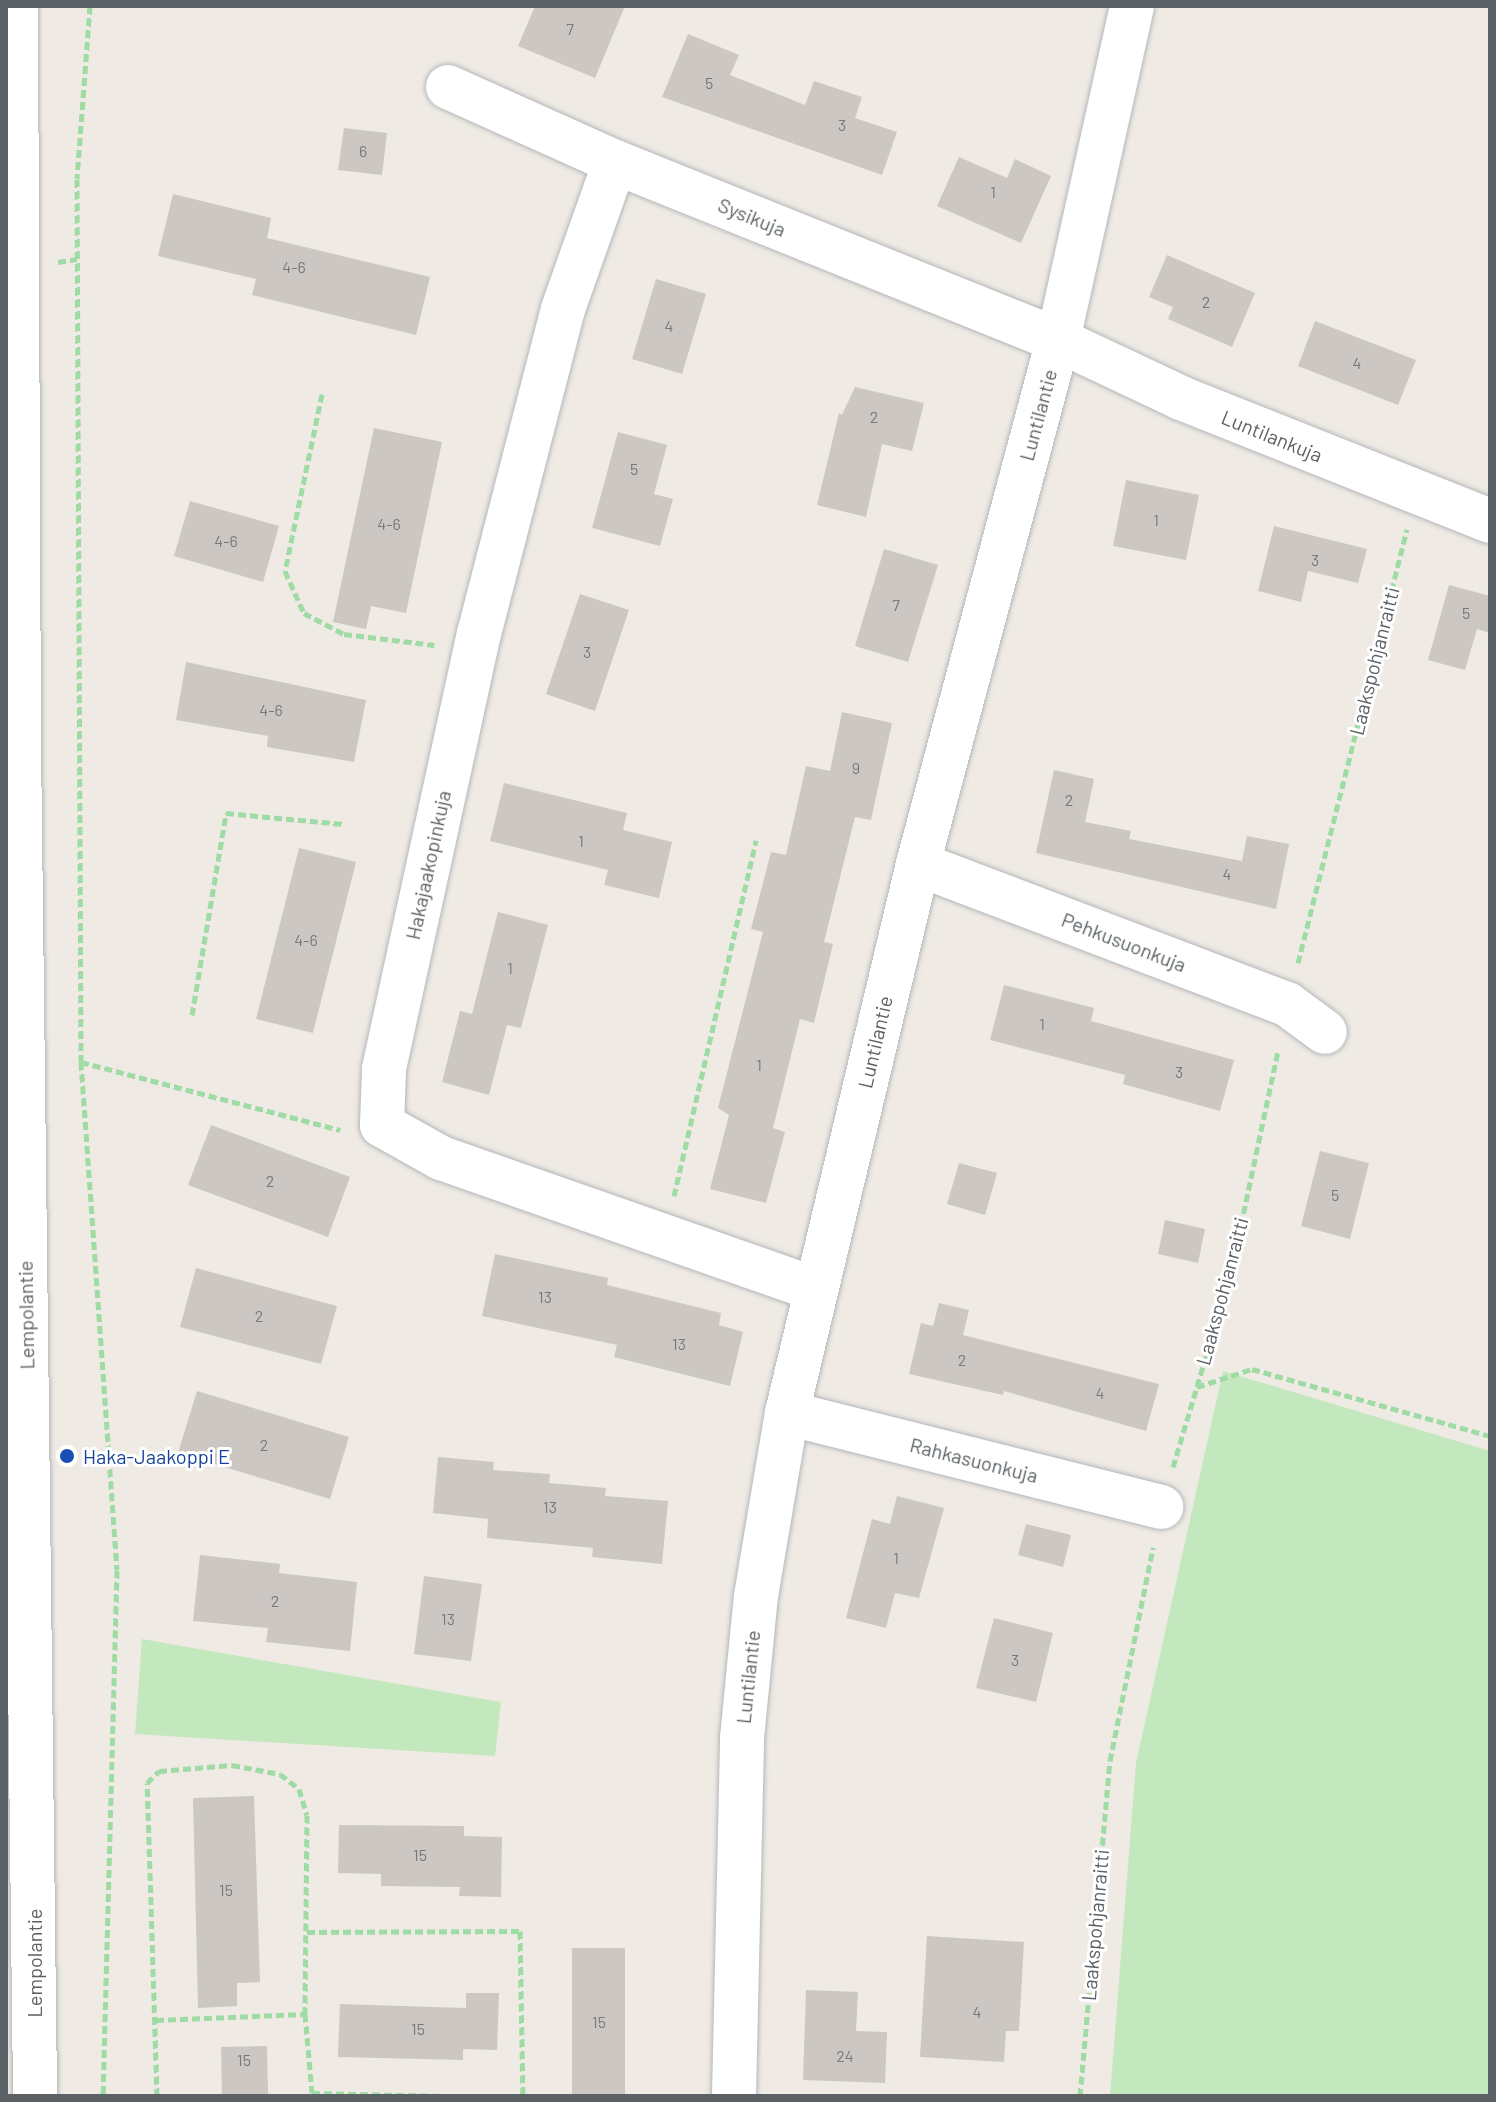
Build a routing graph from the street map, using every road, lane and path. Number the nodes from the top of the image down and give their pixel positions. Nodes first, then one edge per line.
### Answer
1 (16, 6) edge
2 (90, 6) edge
3 (1132, 6) edge
4 (448, 87) dead end
5 (615, 162) junction
6 (1058, 340) junction
7 (322, 394) dead end
8 (1416, 495) junction
9 (1490, 521) edge
10 (475, 650) junction
11 (343, 824) dead end
12 (756, 840) dead end
13 (918, 864) junction
14 (1287, 1004) junction
15 (192, 1015) dead end
16 (1325, 1032) dead end
17 (81, 1062) junction
18 (382, 1125) junction
19 (664, 1236) junction
20 (816, 1289) junction
21 (1197, 1387) junction
22 (787, 1413) junction
23 (1490, 1436) edge
24 (1161, 1507) junction
25 (307, 1932) junction
26 (305, 2014) junction
27 (156, 2020) junction
28 (35, 2096) edge
29 (103, 2096) edge
30 (157, 2096) edge
31 (446, 2096) edge
32 (523, 2096) edge
33 (734, 2096) edge
34 (1080, 2096) edge

1 - 28 street, Lempolantie
2 - 17 path
3 - 6 street, Luntilantie
4 - 5 street, Sysikuja
5 - 6 street, Sysikuja
5 - 10 street, Hakajaakopinkuja
6 - 8 street, Luntilankuja
6 - 13 street, Luntilantie
7 - 10 path
8 - 9 street, Luntilankuja
8 - 14 path, Laakspohjanraitti
10 - 18 street, Hakajaakopinkuja
11 - 15 path
12 - 19 path
13 - 14 street, Pehkusuonkuja
13 - 20 street, Luntilantie
14 - 16 street, Pehkusuonkuja
14 - 21 path, Laakspohjanraitti
17 - 18 path
17 - 29 path
18 - 19 street
19 - 20 street
20 - 22 street, Luntilantie
21 - 23 path
21 - 24 path, Laakspohjanraitti
22 - 24 street, Rahkasuonkuja
22 - 33 street, Luntilantie
24 - 34 path, Laakspohjanraitti
25 - 26 path
25 - 27 path
25 - 32 path
26 - 27 path
26 - 31 path
27 - 30 path

